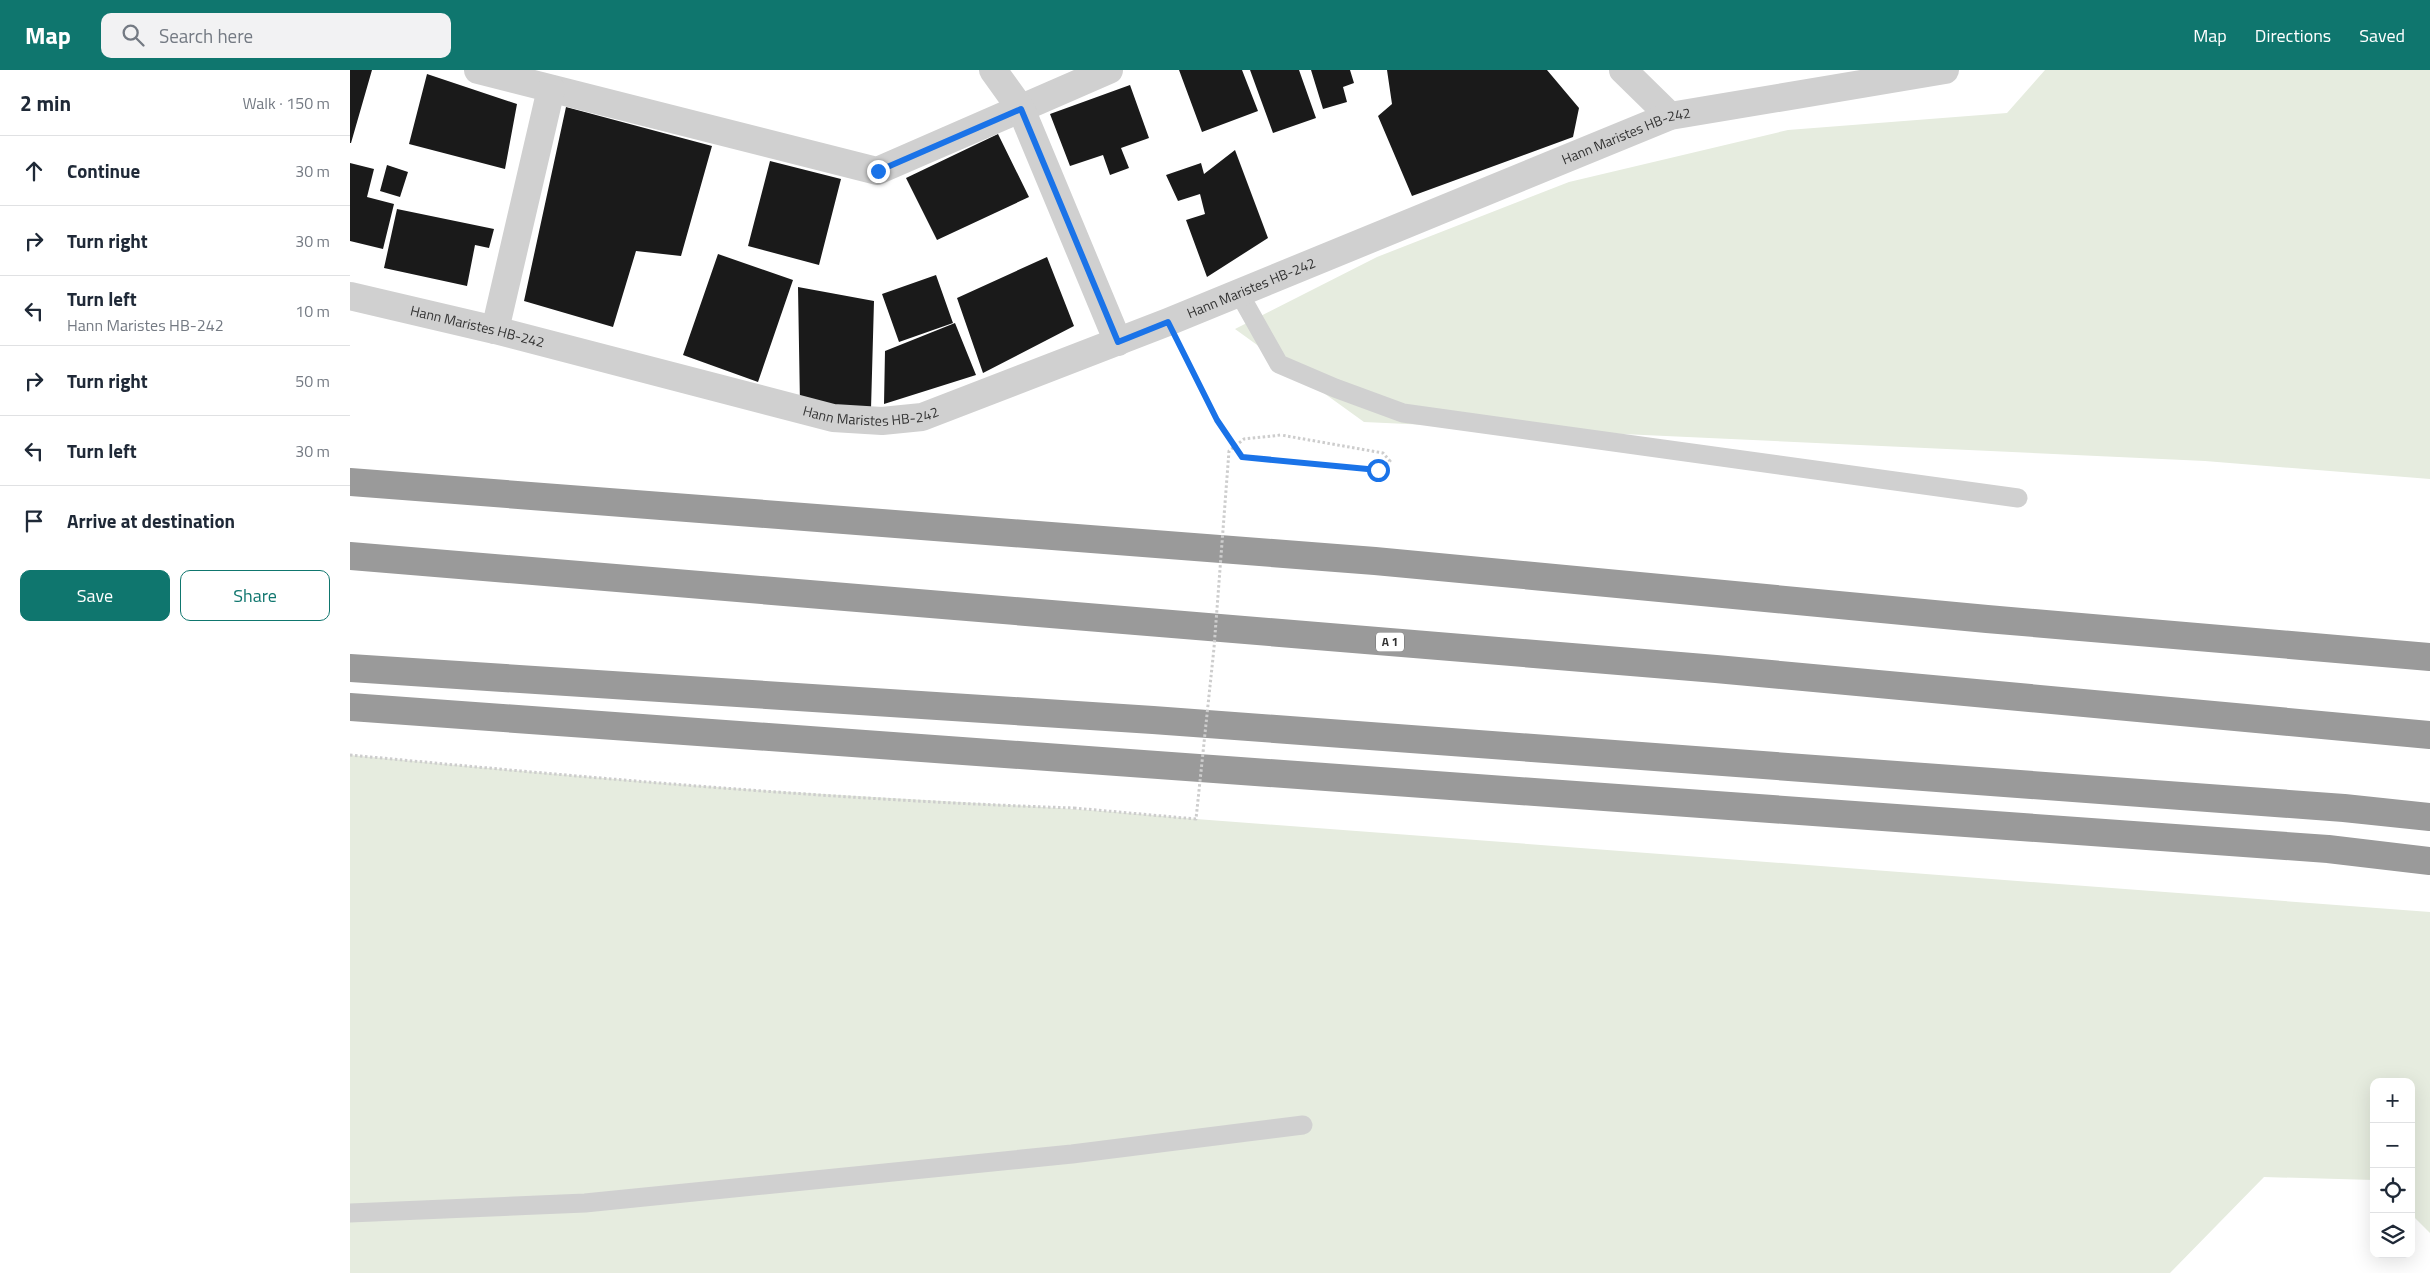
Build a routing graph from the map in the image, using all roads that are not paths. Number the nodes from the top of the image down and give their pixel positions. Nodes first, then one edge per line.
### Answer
1 (478, 70) edge
2 (993, 70) edge
3 (1109, 70) edge
4 (1623, 70) edge
5 (1945, 70) edge
6 (551, 89) junction
7 (1021, 109) junction
8 (1670, 116) junction
9 (1239, 293) junction
10 (350, 296) edge
11 (495, 330) junction
12 (1118, 342) junction
13 (350, 482) edge
14 (2018, 498) dead end
15 (350, 556) edge
16 (2430, 657) edge
17 (350, 668) edge
18 (350, 707) edge
19 (2430, 735) edge
20 (2430, 817) edge
21 (2430, 861) edge
22 (1303, 1125) dead end
23 (350, 1213) edge

1 - 6 street
2 - 7 street
3 - 7 street
4 - 8 street
5 - 8 street, Hann Maristes HB-242
6 - 7 street
6 - 11 street
7 - 12 street
8 - 9 street, Hann Maristes HB-242
9 - 12 street, Hann Maristes HB-242
9 - 14 lane
10 - 11 street, Hann Maristes HB-242
11 - 12 street, Hann Maristes HB-242
13 - 16 highway
15 - 19 highway, A 1
17 - 20 highway
18 - 21 highway
22 - 23 lane

